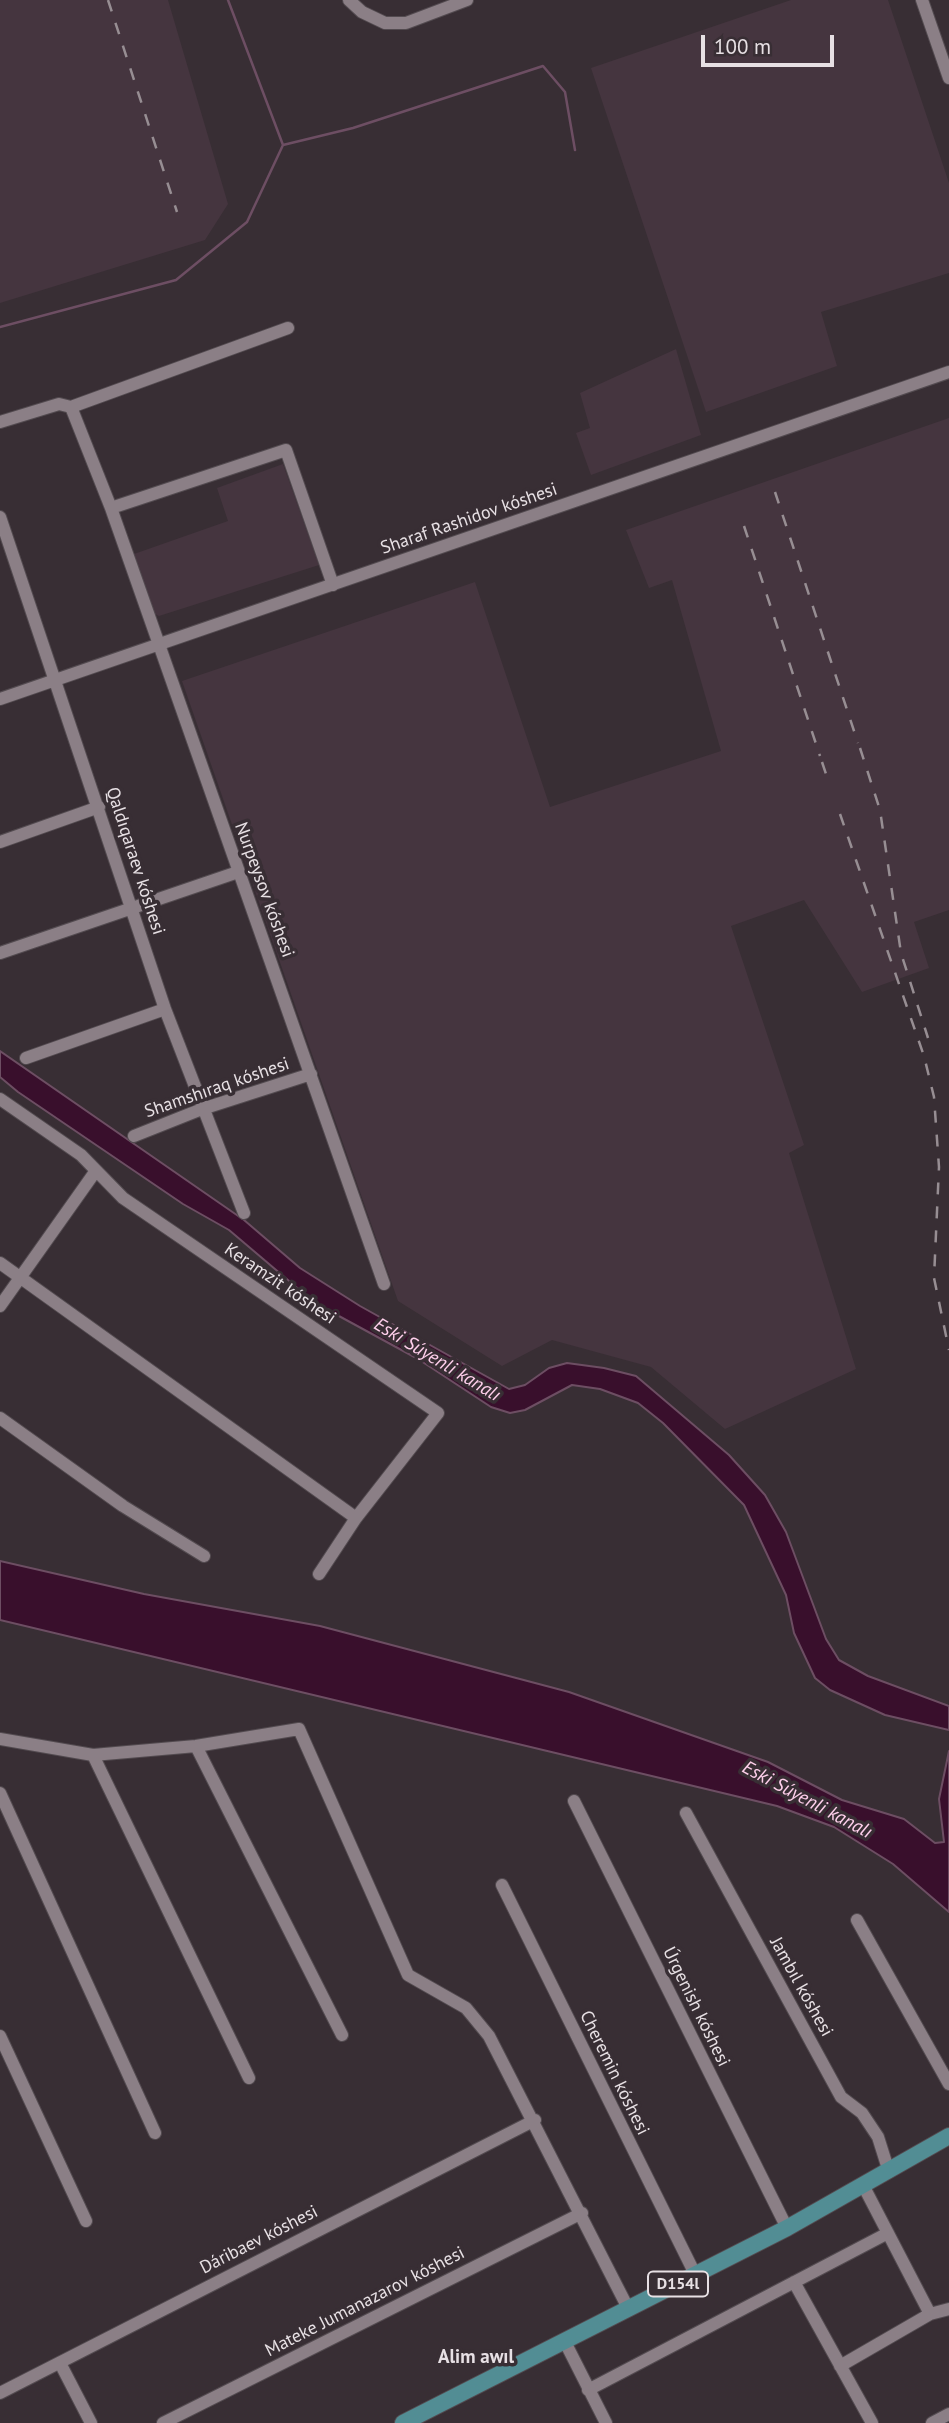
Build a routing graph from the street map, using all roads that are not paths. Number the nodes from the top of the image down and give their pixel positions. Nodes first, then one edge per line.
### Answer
1 (349, 0) edge
2 (467, 0) edge
3 (922, 0) edge
4 (949, 78) edge
5 (288, 328) dead end
6 (949, 372) edge
7 (71, 407) junction
8 (0, 422) edge
9 (111, 508) junction
10 (0, 517) edge
11 (5, 550) edge
12 (332, 585) junction
13 (159, 645) junction
14 (57, 680) junction
15 (0, 699) edge
16 (99, 807) junction
17 (0, 842) edge
18 (239, 872) junction
19 (132, 907) junction
20 (0, 953) edge
21 (165, 1009) junction
22 (26, 1058) dead end
23 (311, 1074) junction
24 (0, 1099) edge
25 (202, 1109) junction
26 (134, 1136) dead end
27 (95, 1172) junction
28 (244, 1213) dead end
29 (0, 1263) edge
30 (20, 1277) junction
31 (384, 1284) dead end
32 (0, 1306) edge
33 (0, 1418) edge
34 (356, 1518) junction
35 (204, 1556) dead end
36 (319, 1574) dead end
37 (0, 1739) edge
38 (196, 1746) junction
39 (93, 1755) junction
40 (0, 1793) edge
41 (574, 1801) dead end
42 (686, 1813) dead end
43 (502, 1885) dead end
44 (857, 1920) dead end
45 (342, 2035) dead end
46 (0, 2036) edge
47 (249, 2078) dead end
48 (949, 2084) edge
49 (535, 2120) junction
50 (155, 2133) dead end
51 (949, 2136) edge
52 (889, 2172) junction
53 (864, 2187) junction
54 (582, 2213) junction
55 (86, 2221) dead end
56 (787, 2228) junction
57 (888, 2233) junction
58 (696, 2276) junction
59 (794, 2282) junction
60 (949, 2309) edge
61 (629, 2310) junction
62 (930, 2314) junction
63 (565, 2342) junction
64 (60, 2362) junction
65 (840, 2366) junction
66 (588, 2390) junction
67 (0, 2393) edge
68 (949, 2414) edge
69 (91, 2423) edge
70 (163, 2423) edge
71 (402, 2423) edge
72 (606, 2423) edge
73 (872, 2423) edge
74 (932, 2423) edge

1 - 2 street
3 - 4 street
5 - 7 street
6 - 12 street, Sharaf Rashidov kóshesi
7 - 8 street
7 - 9 street, Nurpeysov kóshesi
9 - 12 street
9 - 13 street, Nurpeysov kóshesi
10 - 11 street, Qaldıqaraev kóshesi
11 - 14 street, Qaldıqaraev kóshesi
12 - 13 street, Sharaf Rashidov kóshesi
13 - 14 street, Sharaf Rashidov kóshesi
13 - 18 street, Nurpeysov kóshesi
14 - 15 street, Sharaf Rashidov kóshesi
14 - 16 street, Qaldıqaraev kóshesi
16 - 17 street
16 - 19 street, Qaldıqaraev kóshesi
18 - 19 street
18 - 23 street, Nurpeysov kóshesi
19 - 20 street
19 - 21 street, Qaldıqaraev kóshesi
21 - 22 street
21 - 25 street, Qaldıqaraev kóshesi
23 - 25 street, Shamshıraq kóshesi
23 - 31 street, Nurpeysov kóshesi
24 - 27 street, Keramzit kóshesi
25 - 26 street, Shamshıraq kóshesi
25 - 28 street, Qaldıqaraev kóshesi
27 - 30 street
27 - 34 street, Keramzit kóshesi
29 - 30 street
30 - 32 street
30 - 34 street
33 - 35 street
34 - 36 street, Keramzit kóshesi
37 - 39 street
38 - 39 street
38 - 45 street
38 - 49 street
39 - 47 street
40 - 50 street
41 - 56 street, Úrgenish kóshesi
42 - 52 street, Jambıl kóshesi
43 - 58 street, Cheremin kóshesi
44 - 48 street
46 - 55 street
49 - 54 street
49 - 64 street, Dáribaev kóshesi
51 - 52 main road, D154l
52 - 53 main road, D154l
53 - 56 main road, D154l
53 - 57 street
54 - 61 street
54 - 70 street, Mateke Jumanazarov kóshesi
56 - 58 main road, D154l
57 - 59 street
57 - 62 street
58 - 61 main road, D154l
59 - 65 street
59 - 66 street
60 - 62 street
61 - 63 main road, D154l
62 - 65 street
63 - 66 street
63 - 71 main road, D154l
64 - 67 street, Dáribaev kóshesi
64 - 69 street
65 - 73 street
66 - 72 street
68 - 74 street

